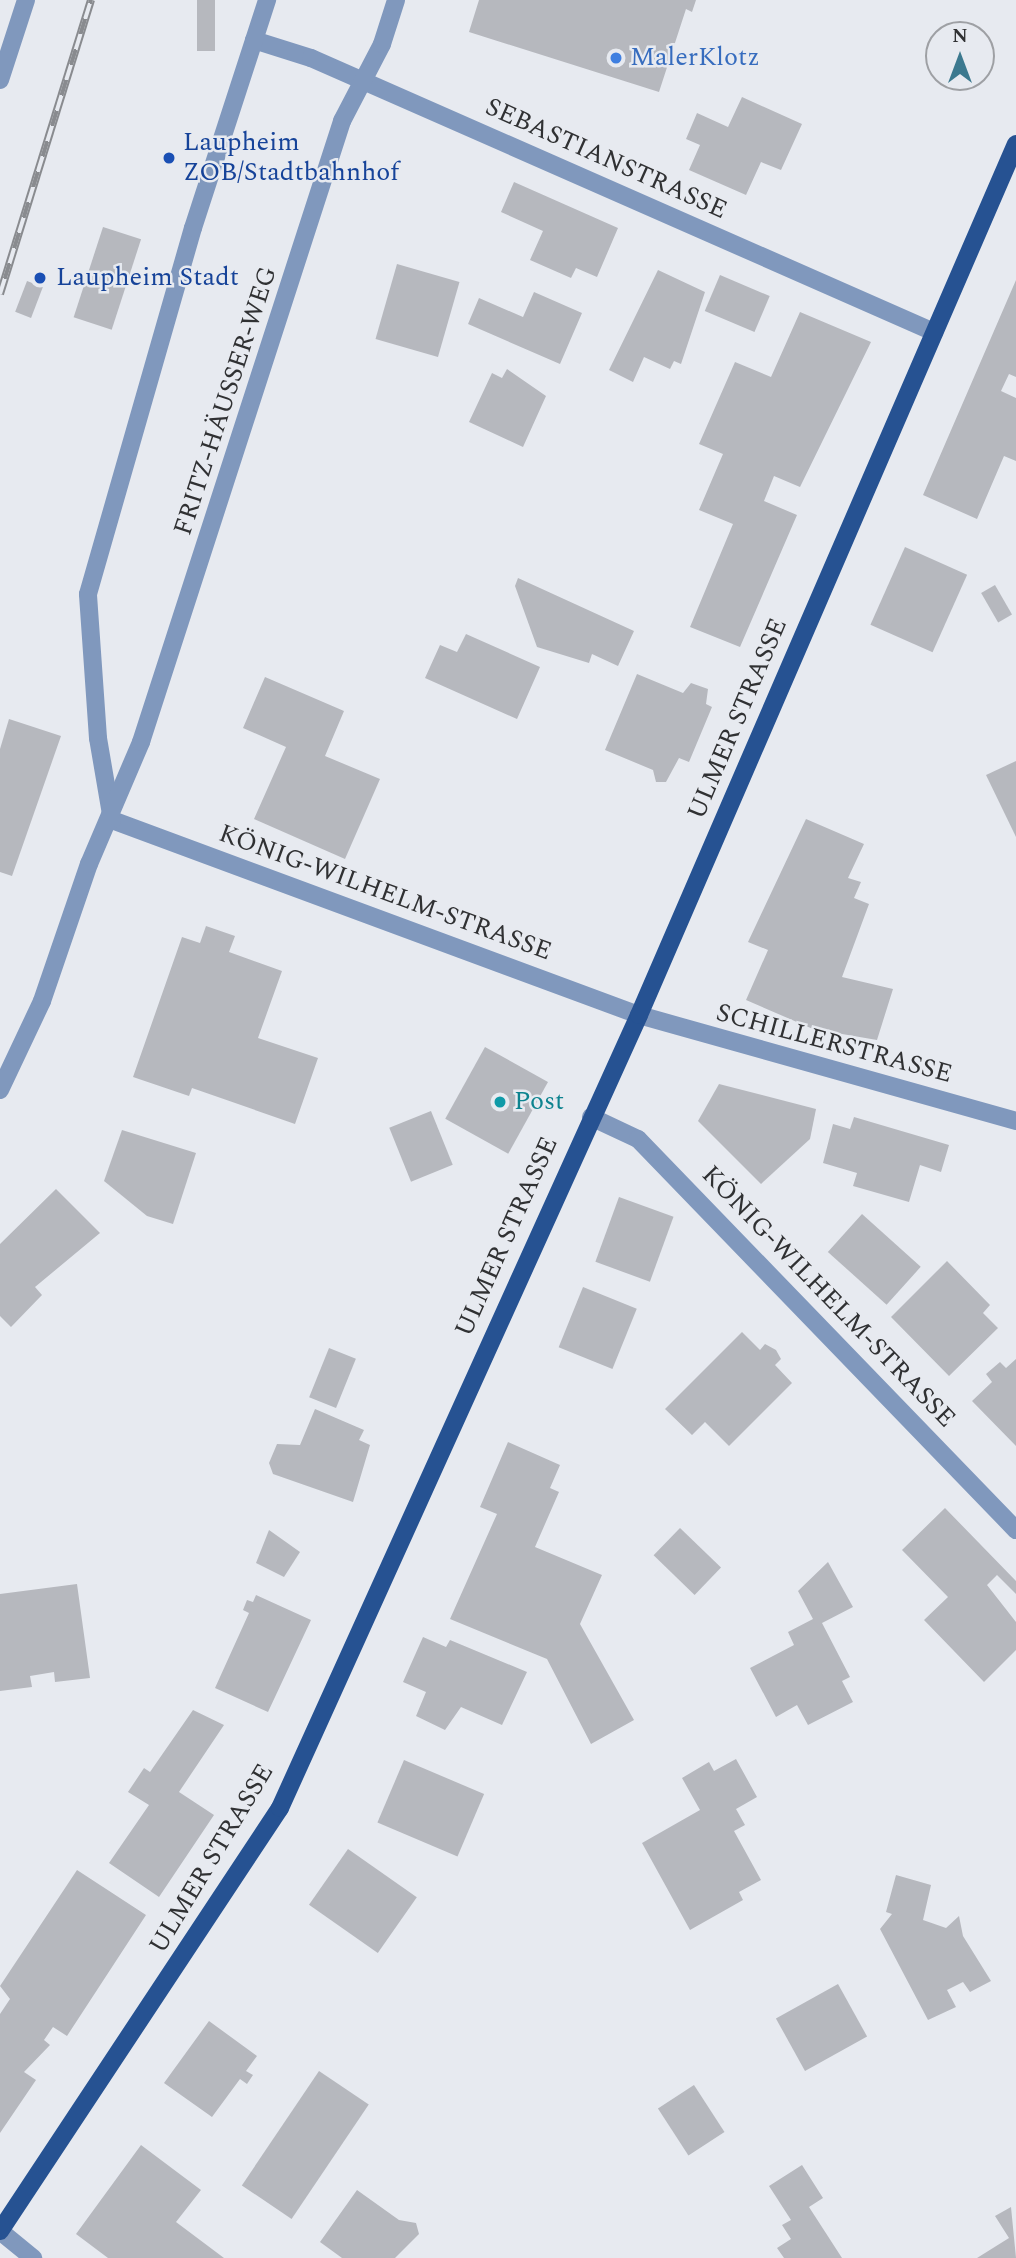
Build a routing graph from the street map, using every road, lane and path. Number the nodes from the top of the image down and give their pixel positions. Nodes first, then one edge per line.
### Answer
1 (26, 0) edge
2 (267, 0) edge
3 (396, 0) edge
4 (254, 40) junction
5 (0, 80) edge
6 (362, 80) junction
7 (1016, 144) edge
8 (934, 332) junction
9 (112, 820) junction
10 (639, 1015) junction
11 (0, 1090) edge
12 (591, 1117) junction
13 (1016, 1121) edge
14 (1016, 1530) edge
15 (0, 2231) edge
16 (33, 2258) edge

1 - 5 street
2 - 4 street
3 - 6 street, FRITZ-HÄUSSER-WEG
4 - 6 street, SEBASTIANSTRASSE
4 - 9 street
6 - 8 street, SEBASTIANSTRASSE
6 - 9 street, FRITZ-HÄUSSER-WEG
7 - 8 main road, ULMER STRASSE
8 - 10 main road, ULMER STRASSE
9 - 10 street, KÖNIG-WILHELM-STRASSE
9 - 11 street, FRITZ-HÄUSSER-WEG
10 - 12 main road, ULMER STRASSE
10 - 13 street, SCHILLERSTRASSE
12 - 14 street, KÖNIG-WILHELM-STRASSE
12 - 15 main road, ULMER STRASSE
15 - 16 street

